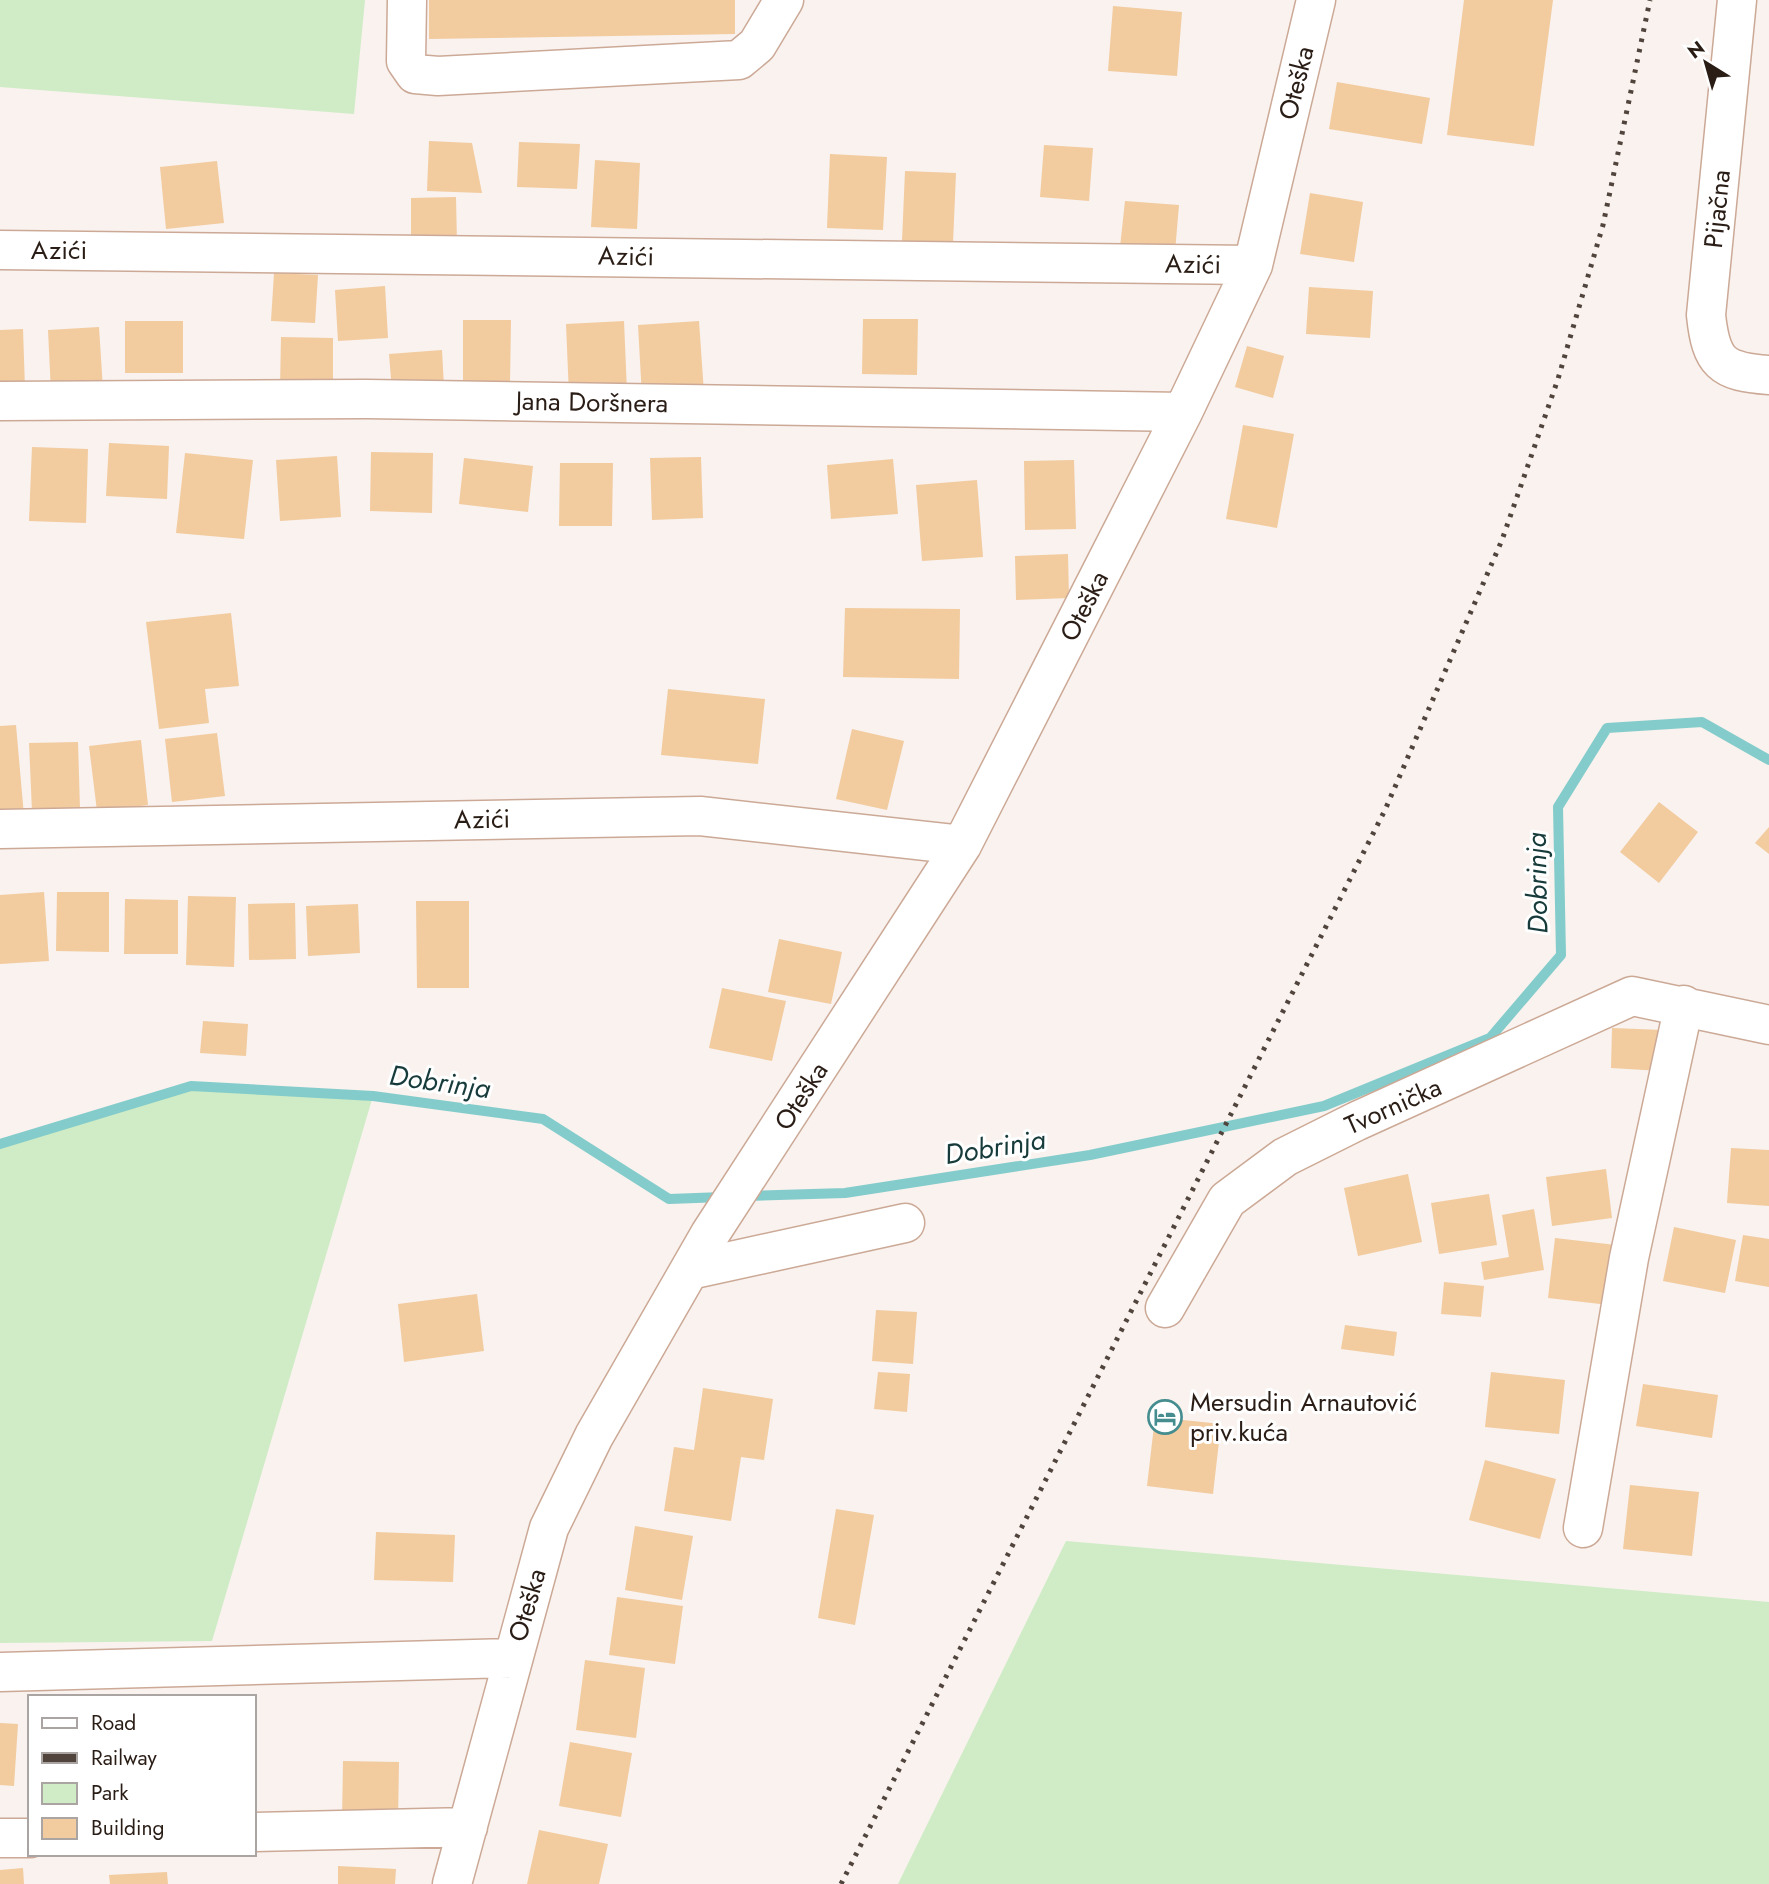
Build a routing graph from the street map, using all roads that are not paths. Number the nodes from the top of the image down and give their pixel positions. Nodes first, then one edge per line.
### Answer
1 (407, 0) edge
2 (784, 0) edge
3 (1316, 0) edge
4 (1737, 0) edge
5 (0, 250) edge
6 (1253, 265) junction
7 (1769, 375) edge
8 (0, 401) edge
9 (1183, 412) junction
10 (0, 830) edge
11 (962, 845) junction
12 (1684, 1005) junction
13 (1769, 1025) edge
14 (905, 1223) dead end
15 (690, 1270) junction
16 (1165, 1308) dead end
17 (1583, 1528) dead end
18 (512, 1658) junction
19 (0, 1672) edge
20 (468, 1827) junction
21 (256, 1832) edge
22 (0, 1838) edge
23 (28, 1838) edge
24 (452, 1884) edge

1 - 2 street
3 - 6 street, Oteška
4 - 7 street, Pijačna
5 - 6 street, Azići
6 - 9 street, Oteška
8 - 9 street, Jana Doršnera
9 - 11 street, Oteška
10 - 11 street, Azići
11 - 15 street, Oteška
12 - 13 street, Tvornička
12 - 16 street, Tvornička
12 - 17 street
14 - 15 street
15 - 18 street, Oteška
18 - 19 street
18 - 20 street, Oteška
20 - 21 street
20 - 24 street, Oteška
22 - 23 street

